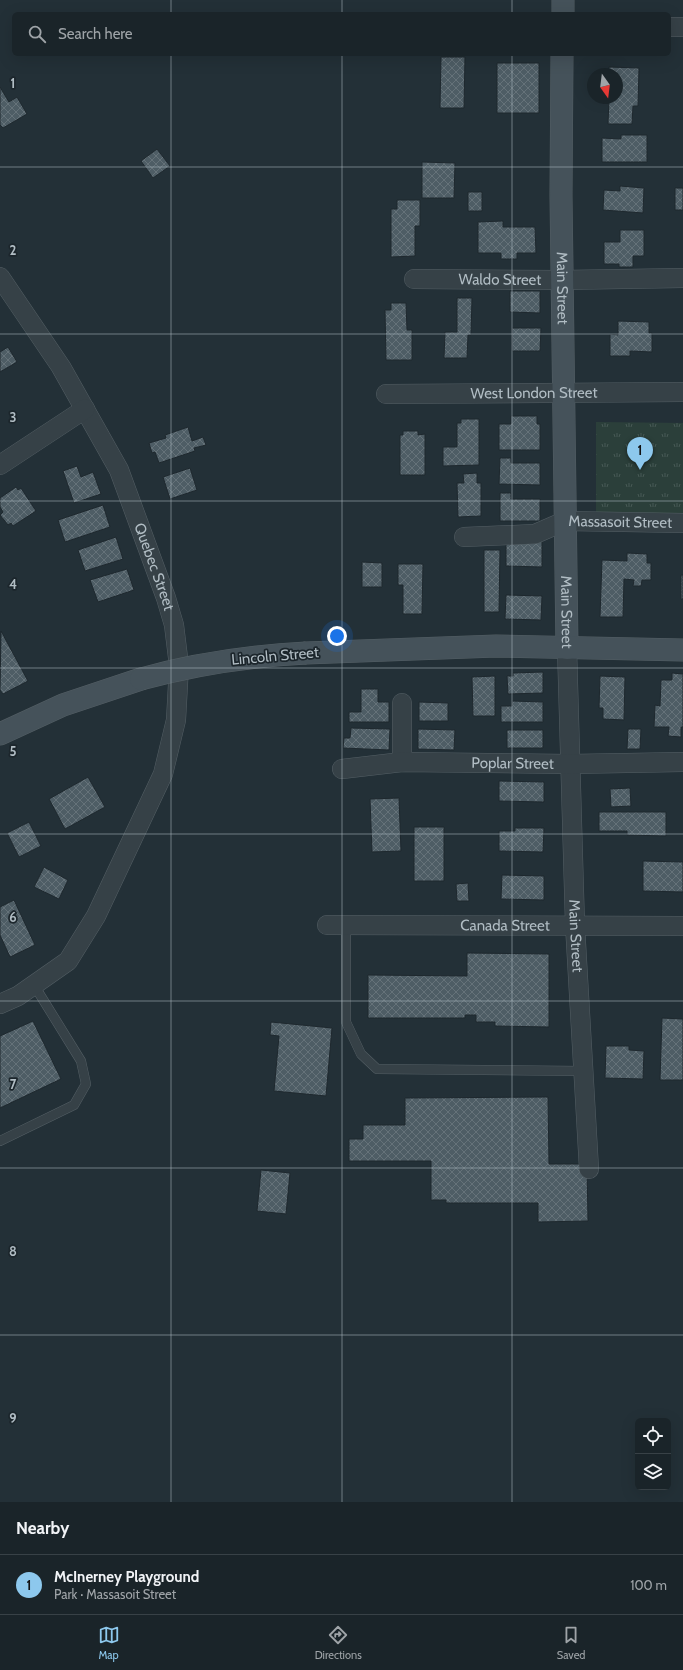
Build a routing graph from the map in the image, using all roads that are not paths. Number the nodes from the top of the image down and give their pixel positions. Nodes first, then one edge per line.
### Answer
1 (563, 0) edge
2 (562, 12) edge
3 (671, 27) edge
4 (683, 27) edge
5 (562, 56) edge
6 (0, 277) edge
7 (683, 278) edge
8 (414, 279) dead end
9 (562, 280) junction
10 (683, 392) edge
11 (564, 393) junction
12 (386, 394) dead end
13 (85, 409) junction
14 (0, 465) edge
15 (565, 521) junction
16 (683, 524) edge
17 (464, 537) dead end
18 (567, 648) junction
19 (683, 650) edge
20 (402, 703) dead end
21 (0, 734) edge
22 (402, 762) junction
23 (683, 762) edge
24 (570, 764) junction
25 (342, 769) dead end
26 (328, 925) dead end
27 (346, 925) junction
28 (575, 926) junction
29 (683, 926) edge
30 (34, 985) junction
31 (0, 1004) edge
32 (583, 1071) junction
33 (0, 1141) edge
34 (589, 1169) dead end

1 - 2 street
3 - 4 street
5 - 9 street, Main Street
6 - 13 street, Quebec Street
7 - 9 street, Waldo Street
8 - 9 street, Waldo Street
9 - 11 street, Main Street
10 - 11 street, West London Street
11 - 12 street, West London Street
11 - 15 street, Main Street
13 - 14 street
13 - 30 street, Quebec Street
15 - 16 street, Massasoit Street
15 - 17 street, Massasoit Street
15 - 18 street, Main Street
18 - 19 street, Lincoln Street
18 - 21 street, Lincoln Street, bridge
18 - 24 street, Main Street
20 - 22 street
22 - 24 street, Poplar Street
22 - 25 street, Poplar Street
23 - 24 street, Poplar Street
24 - 28 street, Main Street
26 - 27 street, Canada Street
27 - 28 street, Canada Street
27 - 32 lane
28 - 29 street, Canada Street
28 - 32 street, Main Street
30 - 31 street, Quebec Street
30 - 33 lane
32 - 34 street, Main Street

